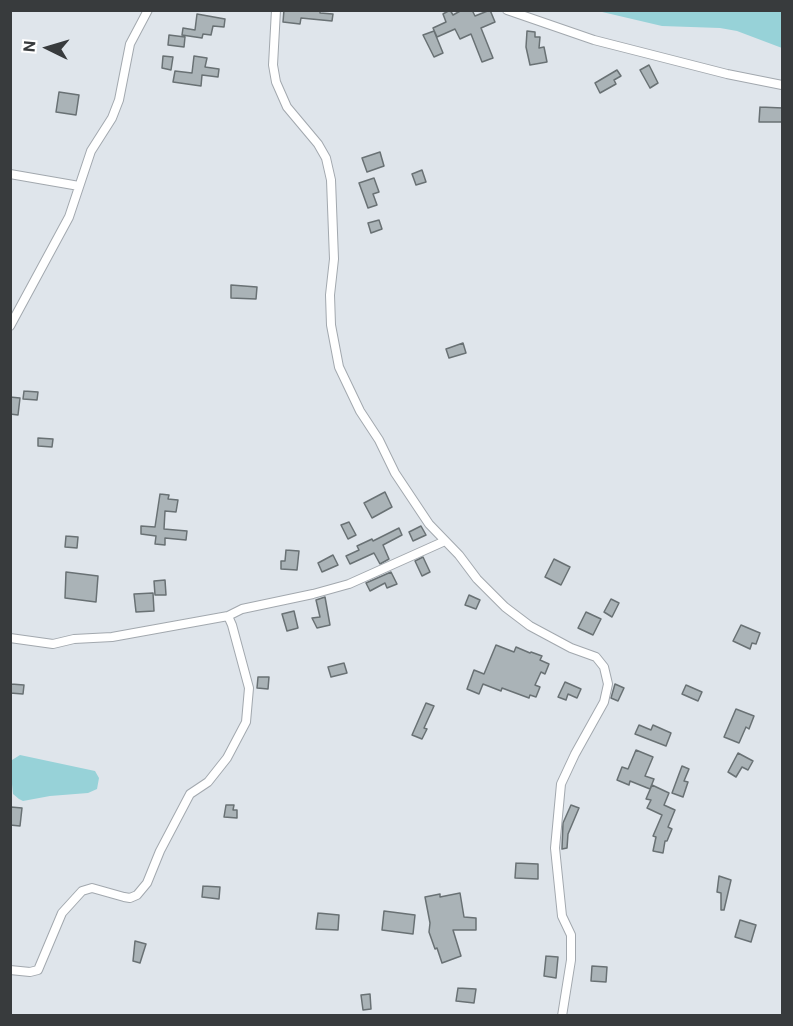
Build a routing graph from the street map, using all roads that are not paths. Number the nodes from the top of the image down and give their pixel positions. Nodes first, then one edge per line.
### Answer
1 (148, 10) edge
2 (276, 10) edge
3 (507, 10) edge
4 (783, 85) edge
5 (10, 174) edge
6 (78, 186) junction
7 (10, 326) edge
8 (445, 541) junction
9 (228, 616) junction
10 (10, 638) edge
11 (10, 970) edge
12 (562, 1016) edge

1 - 6 street
2 - 8 street
3 - 4 street
5 - 6 street
6 - 7 street
8 - 9 street
8 - 12 street
9 - 10 street
9 - 11 street

